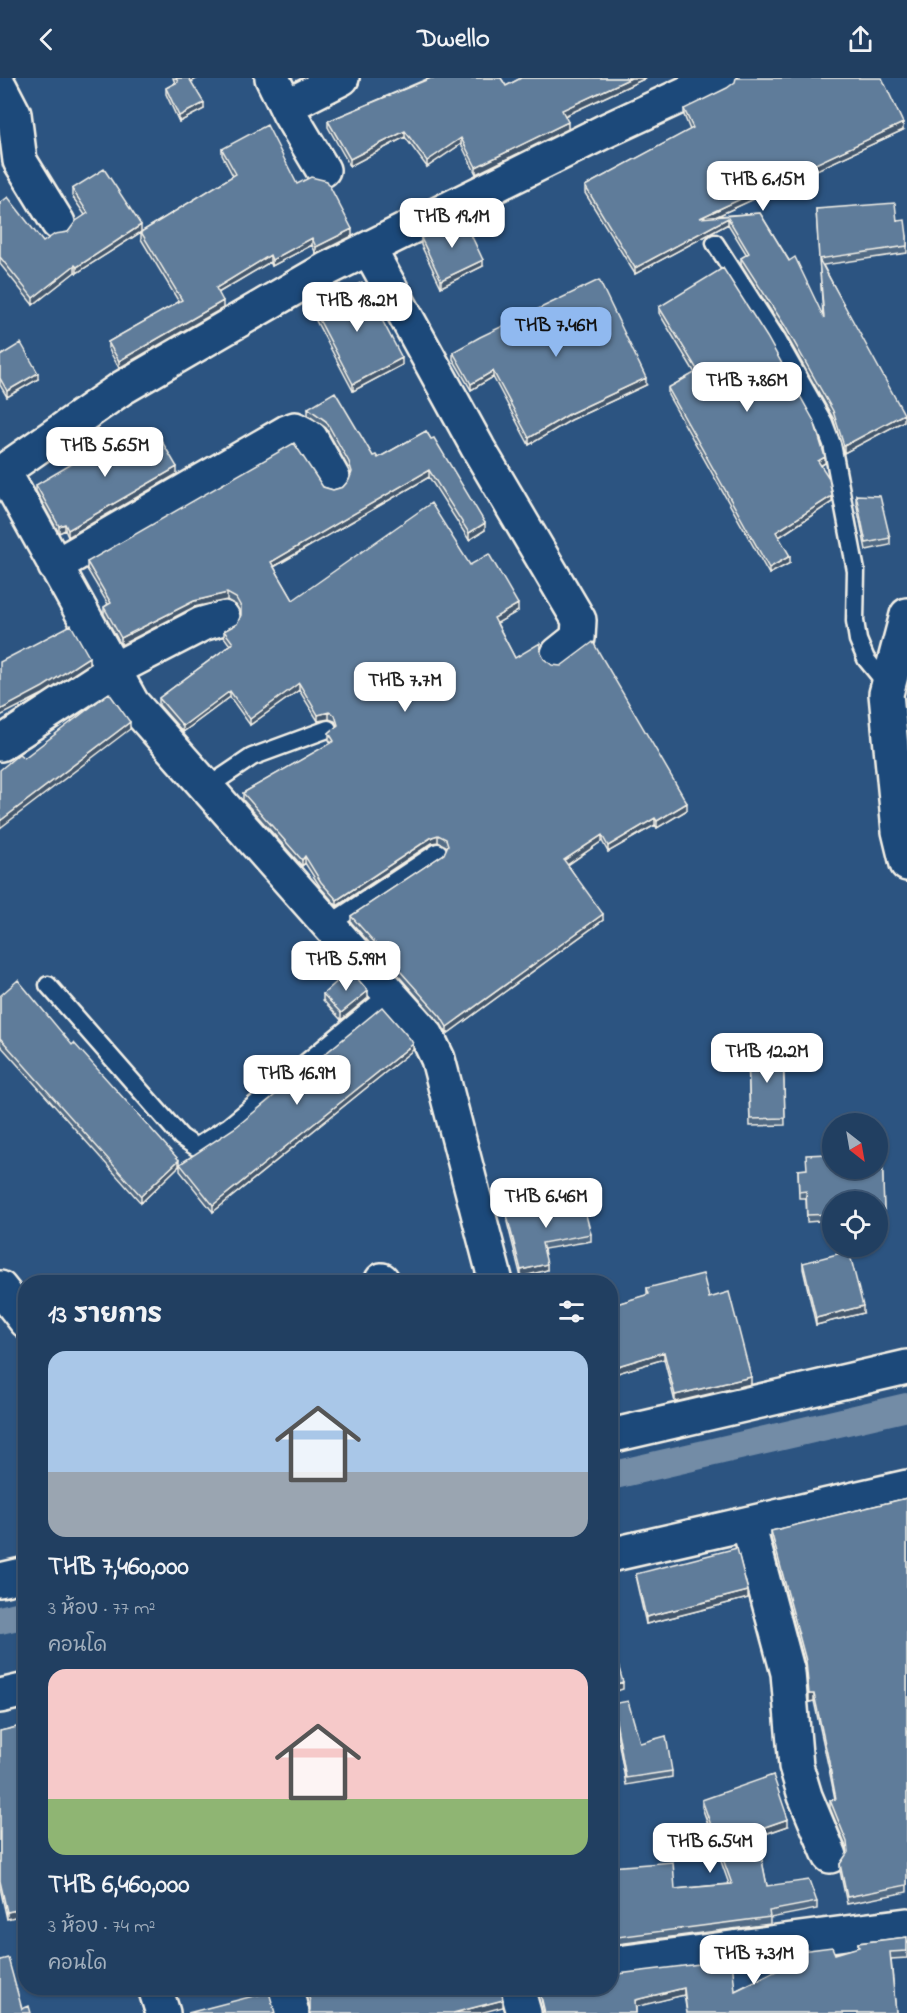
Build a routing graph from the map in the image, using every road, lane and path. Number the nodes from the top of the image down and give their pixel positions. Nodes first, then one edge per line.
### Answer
1 (342, 78) edge
2 (719, 78) edge
3 (0, 87) edge
4 (280, 92) edge
5 (323, 170) dead end
6 (58, 223) dead end
7 (715, 243) dead end
8 (369, 249) junction
9 (2, 475) edge
10 (333, 478) dead end
11 (55, 566) junction
12 (907, 615) edge
13 (223, 618) dead end
14 (558, 654) dead end
15 (113, 670) junction
16 (888, 686) junction
17 (328, 729) dead end
18 (0, 744) edge
19 (206, 788) junction
20 (438, 852) dead end
21 (907, 864) edge
22 (328, 926) junction
23 (48, 985) dead end
24 (389, 994) junction
25 (494, 1275) edge
26 (0, 1288) edge
27 (18, 1311) edge
28 (907, 1367) edge
29 (618, 1434) edge
30 (907, 1487) edge
31 (748, 1524) junction
32 (618, 1553) edge
33 (18, 1576) edge
34 (0, 1580) edge
35 (18, 1692) edge
36 (0, 1696) edge
37 (830, 1856) dead end
38 (907, 1925) edge
39 (618, 1963) edge
40 (157, 1995) edge
41 (287, 1995) edge
42 (519, 1995) edge
43 (163, 2013) edge
44 (292, 2013) edge
45 (524, 2013) edge

1 - 4 street
2 - 8 street
3 - 6 street
4 - 5 street
7 - 16 lane
8 - 9 street
8 - 14 street
9 - 11 street
10 - 11 street
11 - 15 street
12 - 16 street
13 - 15 street
15 - 18 street
15 - 19 street
16 - 21 street
17 - 19 lane
19 - 22 street
20 - 22 lane
22 - 24 street
23 - 24 lane
24 - 25 street
26 - 27 street
28 - 29 street
30 - 31 street
31 - 32 street
31 - 37 street
33 - 34 street
35 - 36 street
38 - 39 street
40 - 43 street
41 - 44 street
42 - 45 street

